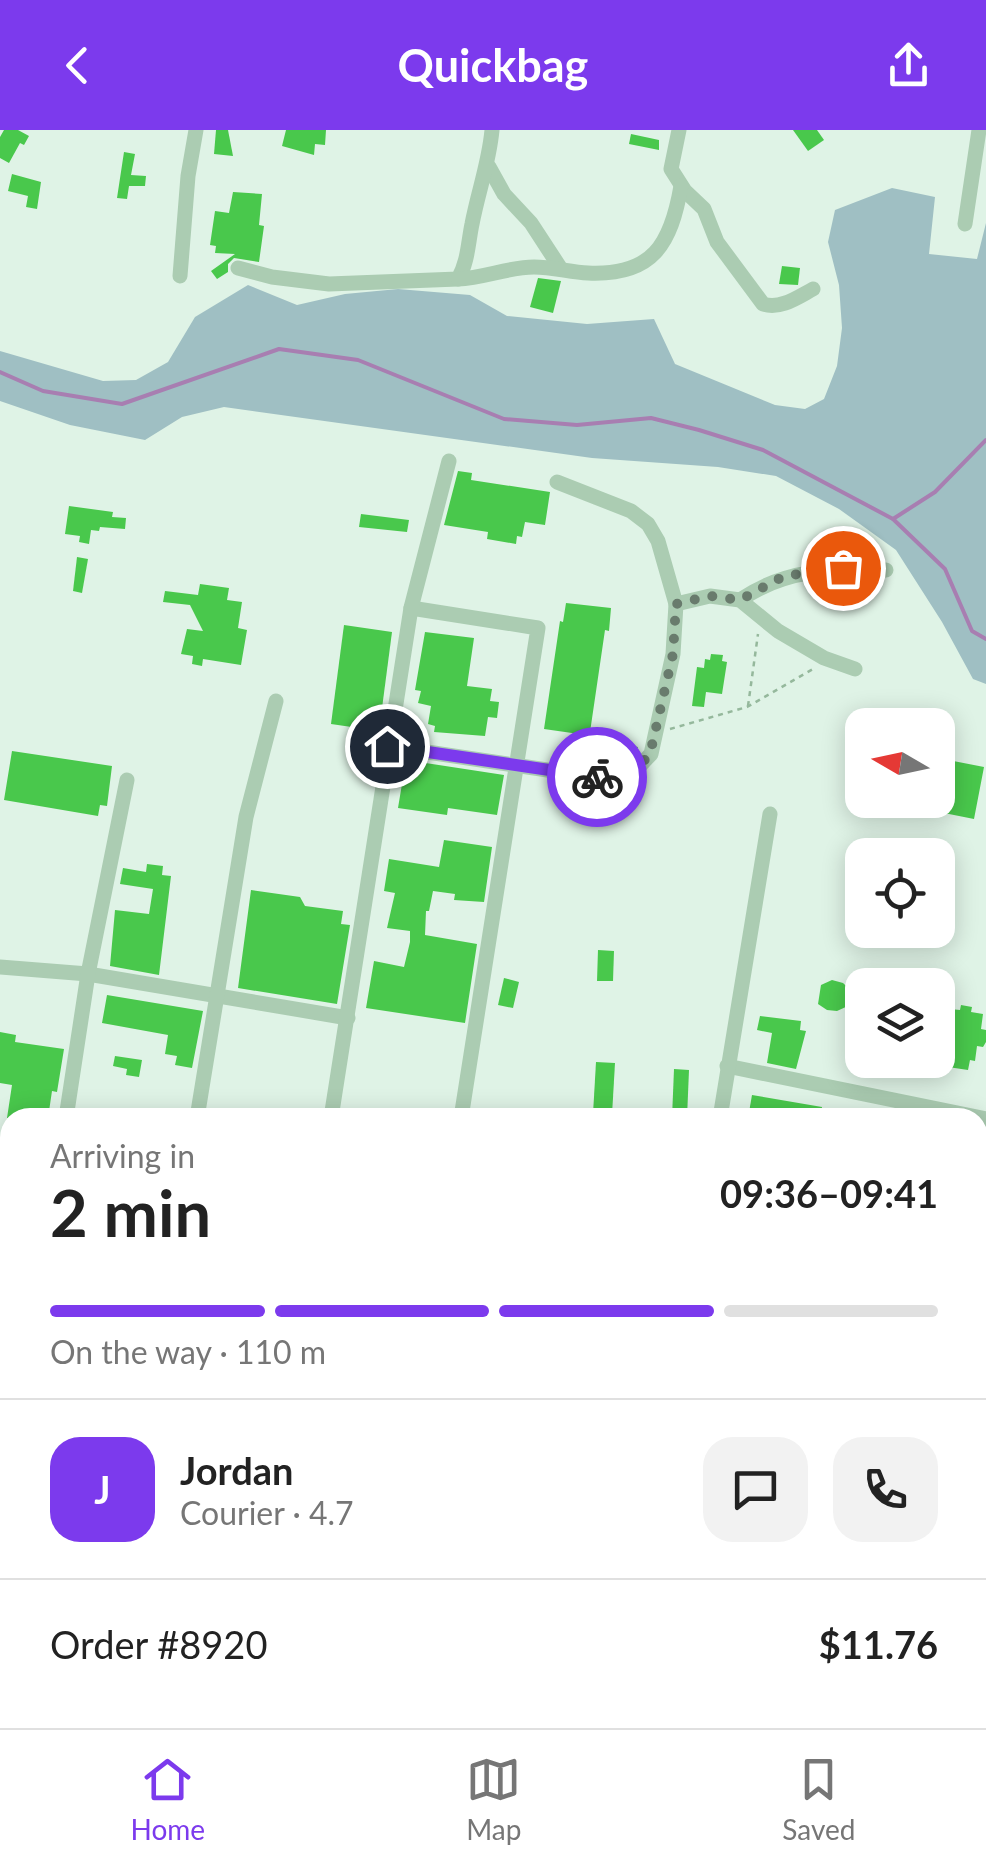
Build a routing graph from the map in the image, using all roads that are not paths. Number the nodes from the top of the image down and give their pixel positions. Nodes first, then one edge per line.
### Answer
1 (196, 130) edge
2 (492, 130) edge
3 (679, 130) edge
4 (979, 130) edge
5 (488, 167) junction
6 (681, 186) junction
7 (966, 224) dead end
8 (238, 268) dead end
9 (561, 269) junction
10 (180, 276) dead end
11 (458, 278) junction
12 (813, 289) dead end
13 (449, 461) dead end
14 (557, 482) dead end
15 (886, 570) dead end
16 (676, 604) junction
17 (745, 604) junction
18 (411, 608) junction
19 (854, 669) dead end
20 (276, 702) dead end
21 (387, 746) dead end
22 (127, 780) dead end
23 (770, 814) dead end
24 (0, 967) edge
25 (88, 974) junction
26 (218, 998) junction
27 (348, 1018) junction
28 (728, 1066) junction
29 (68, 1108) edge
30 (199, 1108) edge
31 (333, 1108) edge
32 (463, 1108) edge
33 (722, 1108) edge
34 (925, 1108) edge

1 - 10 street
2 - 5 street
3 - 6 street
4 - 7 street
5 - 9 street
5 - 11 street
6 - 9 street
6 - 12 street
8 - 11 street
9 - 11 street
13 - 18 street
14 - 16 street
15 - 17 street
16 - 17 street
16 - 21 street
17 - 19 street
18 - 27 street
18 - 32 street
20 - 26 street
22 - 25 street
23 - 28 street
24 - 25 street
25 - 26 street
25 - 29 street
26 - 27 street
26 - 30 street
27 - 31 street
28 - 33 street
28 - 34 street

